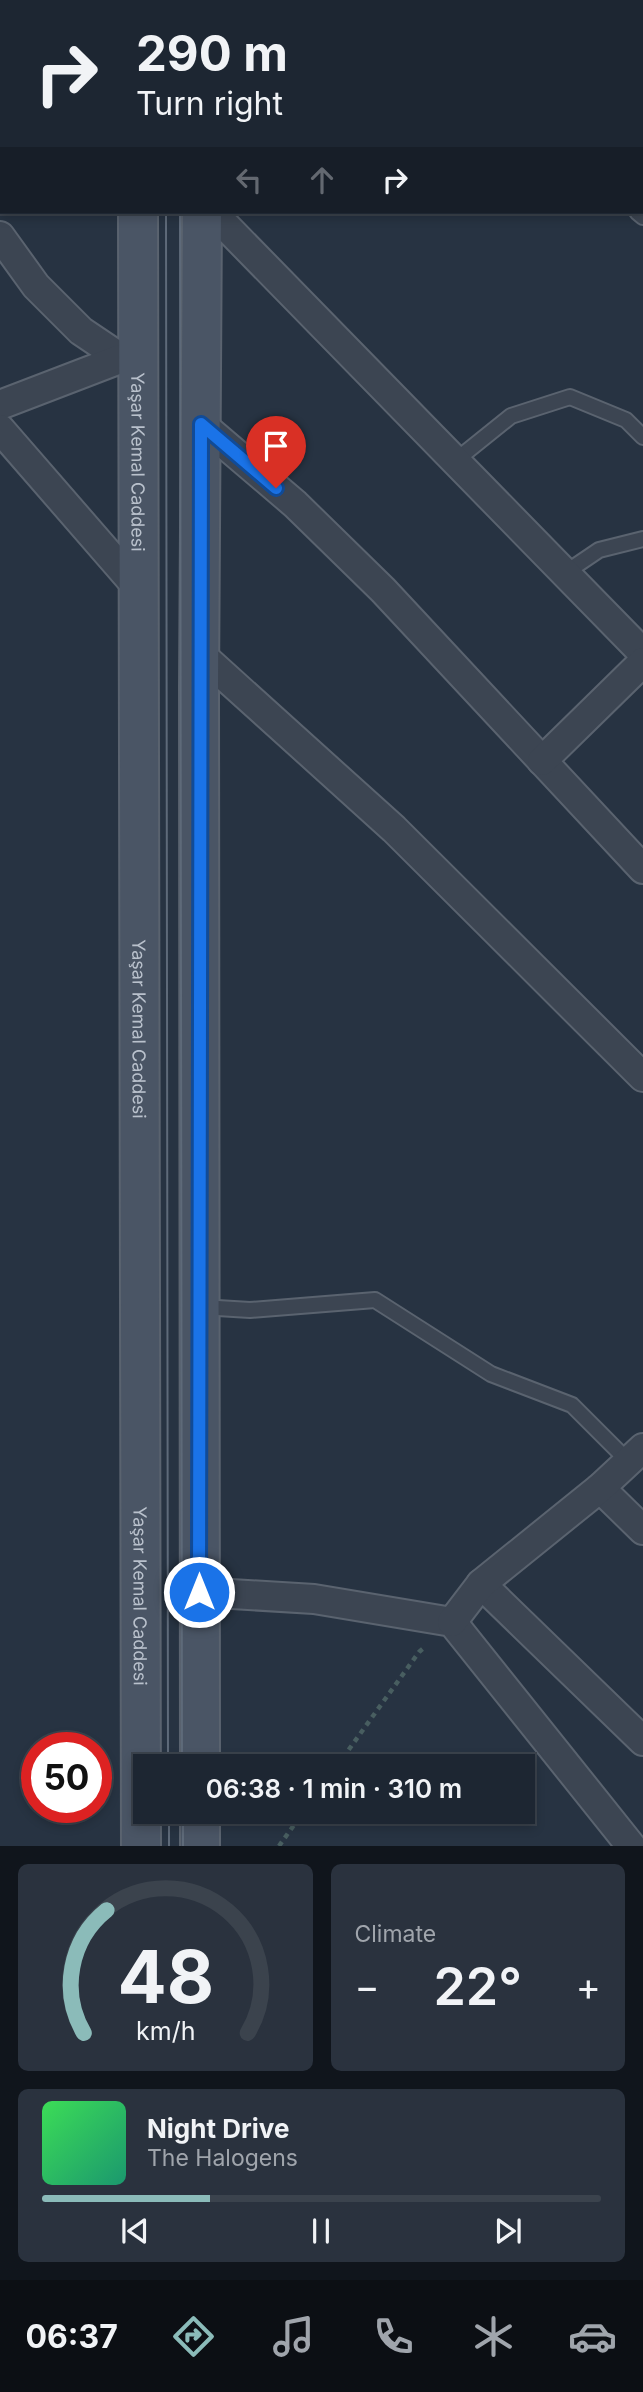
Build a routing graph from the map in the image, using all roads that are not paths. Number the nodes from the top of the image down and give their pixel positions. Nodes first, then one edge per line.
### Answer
1 (138, 214) edge
2 (202, 214) edge
3 (214, 214) edge
4 (0, 236) edge
5 (129, 364) junction
6 (0, 405) edge
7 (201, 424) junction
8 (0, 429) edge
9 (643, 437) edge
10 (455, 461) junction
11 (643, 539) edge
12 (565, 573) junction
13 (139, 589) junction
14 (199, 653) junction
15 (643, 653) edge
16 (643, 662) edge
17 (541, 761) junction
18 (643, 869) edge
19 (643, 1077) edge
20 (198, 1307) junction
21 (636, 1455) edge
22 (600, 1488) junction
23 (643, 1530) edge
24 (481, 1584) junction
25 (199, 1592) junction
26 (452, 1622) junction
27 (643, 1741) edge
28 (200, 1754) edge
29 (200, 1824) edge
30 (141, 1846) edge
31 (200, 1846) edge
32 (631, 1846) edge

1 - 5 main road, Yaşar Kemal Caddesi
2 - 7 main road
3 - 10 street
4 - 5 street
5 - 6 street
5 - 13 main road, Yaşar Kemal Caddesi
7 - 14 main road
7 - 17 street
8 - 13 street
9 - 10 lane
10 - 12 street
11 - 12 lane
12 - 15 street
13 - 30 main road, Yaşar Kemal Caddesi
14 - 19 street
14 - 20 main road
16 - 17 street
17 - 18 street
20 - 21 lane
20 - 25 main road
21 - 22 street
22 - 23 street
22 - 24 street
24 - 26 street
24 - 27 street
25 - 26 street
25 - 28 main road
26 - 32 street
29 - 31 main road

